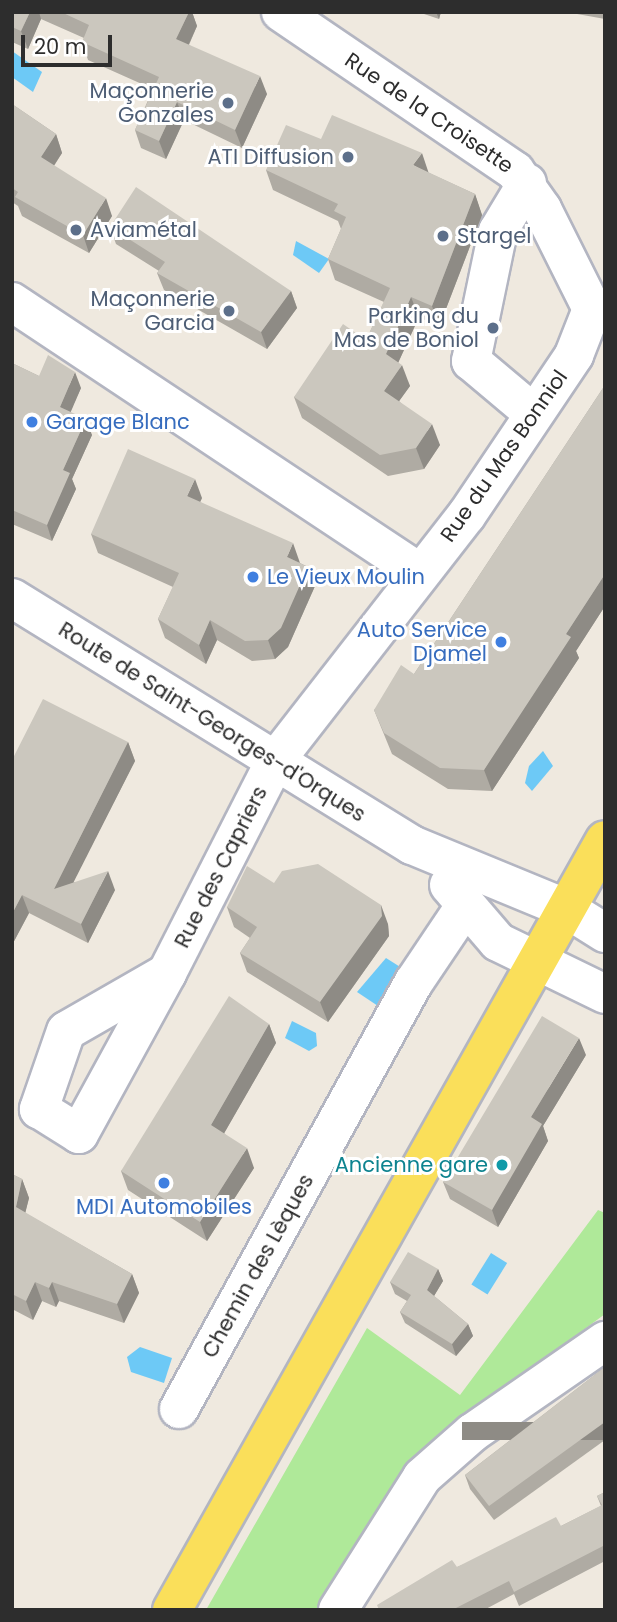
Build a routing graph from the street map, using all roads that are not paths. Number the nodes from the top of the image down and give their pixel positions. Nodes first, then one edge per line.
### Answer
1 (281, 12) edge
2 (527, 183) junction
3 (12, 302) edge
4 (598, 312) edge
5 (534, 414) junction
6 (420, 573) junction
7 (12, 598) edge
8 (275, 761) junction
9 (605, 840) edge
10 (412, 845) junction
11 (465, 906) junction
12 (565, 908) junction
13 (605, 933) edge
14 (536, 960) junction
15 (167, 973) dead end
16 (601, 983) edge
17 (605, 1340) edge
18 (179, 1409) dead end
19 (172, 1610) edge
20 (338, 1610) edge

1 - 2 street, Rue de la Croisette
2 - 4 street, Rue de la Croisette
2 - 5 street
3 - 6 street
4 - 5 street, Rue du Mas Bonniol
5 - 6 street, Rue du Mas Bonniol
6 - 8 street, Rue du Mas Bonniol
7 - 8 street, Route de Saint-Georges-d'Orques
8 - 10 street, Route de Saint-Georges-d'Orques
8 - 15 street, Rue des Capriers
9 - 12 main road
10 - 11 street, Route de Saint-Georges-d'Orques
10 - 12 street, Route de Saint-Georges-d'Orques
11 - 14 street, Route de Saint-Georges-d'Orques
11 - 18 street, Chemin des Lèques
12 - 13 street, Route de Saint-Georges-d'Orques
12 - 14 main road
14 - 16 street, Route de Saint-Georges-d'Orques
14 - 19 main road
17 - 20 street

